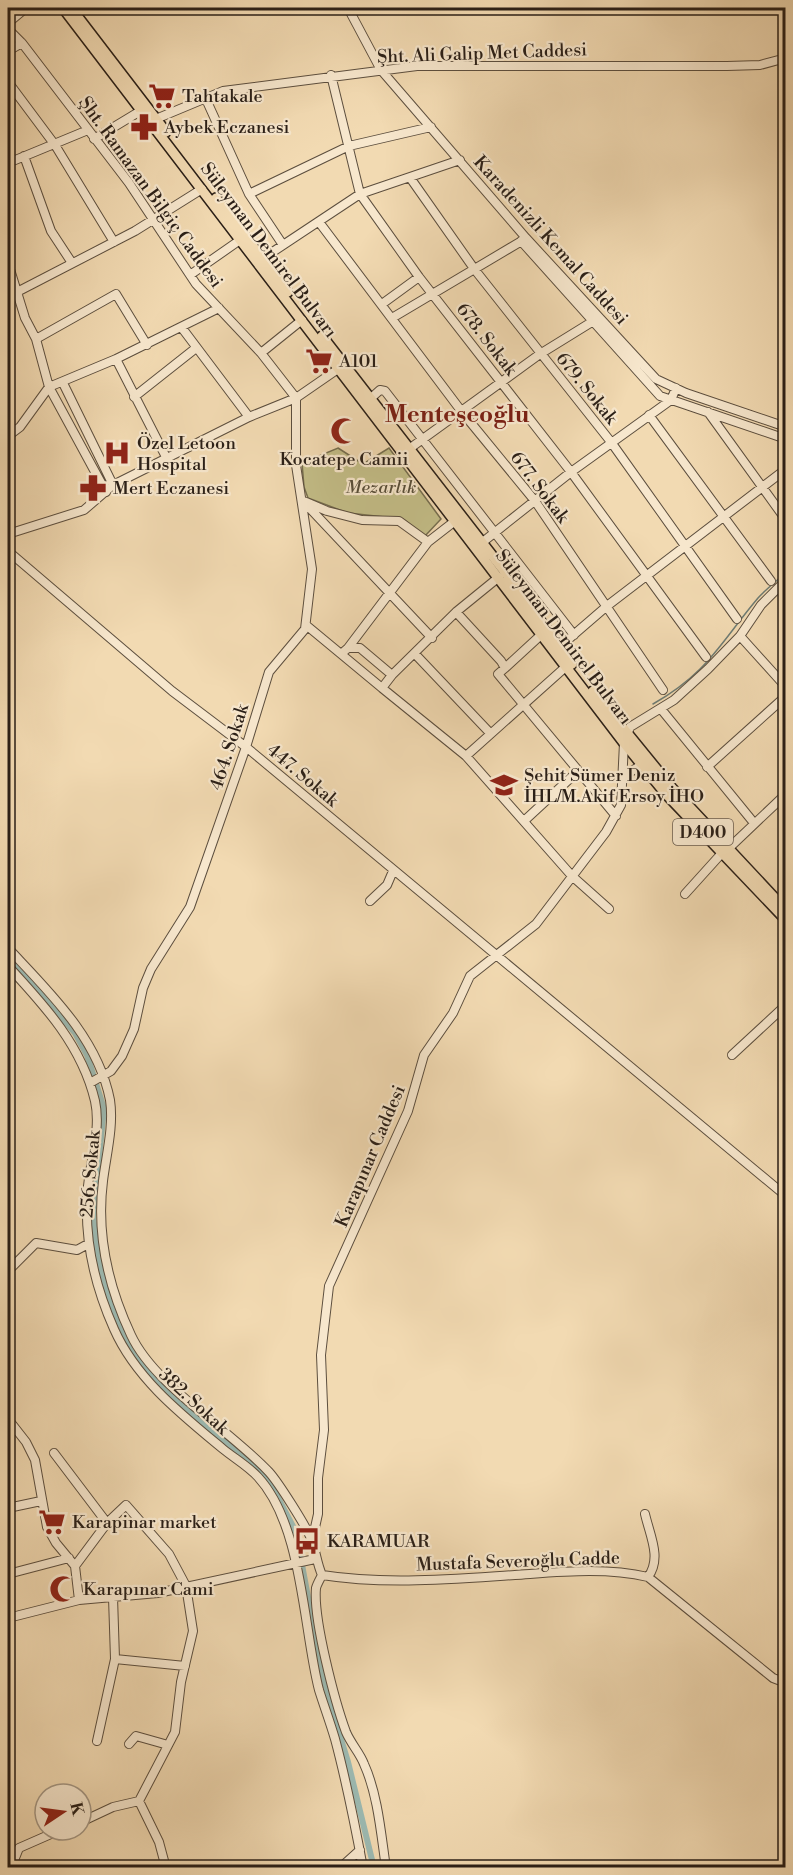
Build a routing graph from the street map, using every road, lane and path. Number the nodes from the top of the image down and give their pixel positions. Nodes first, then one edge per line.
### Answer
1 (26, 8) edge
2 (63, 8) edge
3 (71, 8) edge
4 (348, 8) edge
5 (8, 23) edge
6 (8, 29) edge
7 (22, 44) junction
8 (8, 51) edge
9 (786, 58) edge
10 (381, 70) junction
11 (331, 75) junction
12 (8, 82) edge
13 (205, 97) junction
14 (142, 110) junction
15 (153, 120) junction
16 (431, 127) junction
17 (87, 130) junction
18 (94, 138) junction
19 (56, 145) junction
20 (349, 146) junction
21 (24, 156) junction
22 (460, 160) junction
23 (8, 163) edge
24 (411, 179) junction
25 (202, 189) junction
26 (249, 194) junction
27 (360, 194) junction
28 (155, 220) junction
29 (319, 222) junction
30 (240, 240) junction
31 (524, 240) junction
32 (114, 242) junction
33 (283, 245) junction
34 (8, 263) edge
35 (72, 263) junction
36 (261, 263) junction
37 (475, 270) junction
38 (190, 275) junction
39 (419, 277) junction
40 (17, 292) junction
41 (433, 295) junction
42 (382, 304) junction
43 (219, 308) junction
44 (392, 318) junction
45 (302, 320) junction
46 (596, 320) junction
47 (182, 328) junction
48 (36, 339) junction
49 (147, 345) junction
50 (196, 348) junction
51 (261, 353) junction
52 (540, 354) junction
53 (116, 359) junction
54 (338, 369) junction
55 (501, 381) junction
56 (63, 383) junction
57 (49, 387) junction
58 (676, 388) junction
59 (134, 397) junction
60 (296, 398) junction
61 (370, 399) junction
62 (671, 400) junction
63 (707, 411) junction
64 (462, 412) junction
65 (649, 416) junction
66 (249, 417) junction
67 (786, 427) edge
68 (8, 436) edge
69 (786, 439) edge
70 (422, 440) junction
71 (611, 442) junction
72 (410, 449) junction
73 (166, 457) junction
74 (786, 469) edge
75 (571, 472) junction
76 (113, 485) junction
77 (762, 488) junction
78 (106, 492) junction
79 (302, 500) junction
80 (534, 501) junction
81 (723, 518) junction
82 (786, 520) edge
83 (455, 521) junction
84 (494, 533) junction
85 (8, 534) edge
86 (428, 542) junction
87 (479, 545) junction
88 (686, 547) junction
89 (8, 551) edge
90 (499, 577) junction
91 (647, 577) junction
92 (786, 580) edge
93 (771, 581) dead end
94 (387, 593) junction
95 (608, 606) junction
96 (456, 612) junction
97 (737, 619) dead end
98 (306, 625) junction
99 (542, 634) junction
100 (574, 635) junction
101 (740, 636) junction
102 (432, 638) junction
103 (558, 649) junction
104 (344, 651) junction
105 (415, 654) junction
106 (706, 657) dead end
107 (569, 663) junction
108 (505, 668) junction
109 (392, 675) junction
110 (786, 687) edge
111 (382, 688) junction
112 (663, 690) dead end
113 (786, 696) edge
114 (522, 705) junction
115 (661, 709) junction
116 (490, 733) junction
117 (625, 739) junction
118 (246, 747) junction
119 (466, 756) junction
120 (645, 763) junction
121 (707, 767) junction
122 (577, 772) junction
123 (623, 777) junction
124 (786, 794) edge
125 (616, 816) junction
126 (524, 821) junction
127 (754, 823) junction
128 (725, 851) junction
129 (393, 872) junction
130 (572, 876) junction
131 (685, 894) dead end
132 (370, 901) dead end
133 (609, 909) dead end
134 (786, 910) edge
135 (786, 920) edge
136 (8, 948) edge
137 (494, 955) junction
138 (8, 966) edge
139 (786, 1005) edge
140 (732, 1055) dead end
141 (101, 1077) junction
142 (90, 1083) junction
143 (786, 1196) edge
144 (88, 1244) junction
145 (8, 1271) edge
146 (8, 1419) edge
147 (54, 1453) dead end
148 (41, 1501) junction
149 (8, 1508) edge
150 (645, 1514) dead end
151 (107, 1523) junction
152 (312, 1540) junction
153 (69, 1558) junction
154 (311, 1560) junction
155 (296, 1563) junction
156 (75, 1566) junction
157 (9, 1571) edge
158 (322, 1575) junction
159 (648, 1576) junction
160 (186, 1586) junction
161 (113, 1597) junction
162 (79, 1600) junction
163 (8, 1618) edge
164 (115, 1659) junction
165 (185, 1666) junction
166 (786, 1683) edge
167 (97, 1741) dead end
168 (129, 1744) dead end
169 (168, 1745) junction
170 (139, 1801) junction
171 (93, 1816) edge
172 (33, 1842) edge
173 (360, 1850) junction
174 (12, 1868) edge
175 (166, 1868) edge
176 (340, 1868) edge
177 (363, 1868) edge
178 (386, 1868) edge

1 - 5 street
2 - 14 main road, Süleyman Demirel Bulvarı / D400
3 - 15 main road, Süleyman Demirel Bulvarı / D400
4 - 10 street, Karadenizli Kemal Caddesi
6 - 7 street, Şht. Ramazan Bilgiç Caddesi
7 - 8 street
7 - 17 street, Şht. Ramazan Bilgiç Caddesi
9 - 10 street, Şht. Ali Galip Met Caddesi
10 - 11 street, Şht. Ali Galip Met Caddesi
10 - 16 street, Karadenizli Kemal Caddesi
11 - 13 street, Şht. Ali Galip Met Caddesi
11 - 20 street, 678. Sokak
12 - 19 street
13 - 15 street, Şht. Ali Galip Met Caddesi
13 - 26 street
14 - 15 main road, Süleyman Demirel Bulvarı / D400
14 - 18 street
15 - 25 main road, Süleyman Demirel Bulvarı / D400
15 - 36 main road, Süleyman Demirel Bulvarı / D400
16 - 20 street
16 - 22 street, Karadenizli Kemal Caddesi
17 - 18 street, Şht. Ramazan Bilgiç Caddesi
17 - 19 street
18 - 28 street, Şht. Ramazan Bilgiç Caddesi
19 - 21 street
19 - 32 street
20 - 26 street
20 - 27 street, 678. Sokak
21 - 23 street
21 - 35 street
22 - 24 street
22 - 31 street, Karadenizli Kemal Caddesi
24 - 27 street
24 - 37 street, 679. Sokak
25 - 28 street
25 - 30 main road, Süleyman Demirel Bulvarı / D400
26 - 33 street
27 - 29 street
27 - 39 street, 678. Sokak
28 - 32 street
28 - 38 street, Şht. Ramazan Bilgiç Caddesi
29 - 33 street
29 - 42 street, 677. Sokak
30 - 36 main road, Süleyman Demirel Bulvarı / D400
30 - 38 street
31 - 37 street
31 - 46 street, Karadenizli Kemal Caddesi
32 - 35 street
33 - 36 street
34 - 40 street
35 - 40 street
36 - 45 main road, Süleyman Demirel Bulvarı / D400
36 - 61 main road, Süleyman Demirel Bulvarı / D400
37 - 41 street
37 - 52 street, 679. Sokak
38 - 43 street, Şht. Ramazan Bilgiç Caddesi
39 - 41 street, 678. Sokak
39 - 42 street
40 - 48 street
41 - 44 street
41 - 55 street, 678. Sokak
42 - 44 street, 677. Sokak
43 - 47 street
43 - 51 street, Şht. Ramazan Bilgiç Caddesi
44 - 64 street, 677. Sokak
45 - 51 street
45 - 54 main road, Süleyman Demirel Bulvarı / D400
46 - 52 street
46 - 58 street, Karadenizli Kemal Caddesi
46 - 62 street
47 - 49 street
47 - 50 street
48 - 49 street
48 - 57 street
49 - 53 street
50 - 59 street
50 - 66 street
51 - 60 street, Şht. Ramazan Bilgiç Caddesi
52 - 55 street
52 - 71 street, 679. Sokak
53 - 56 street
53 - 59 street
54 - 60 street
54 - 83 main road, Süleyman Demirel Bulvarı / D400
55 - 64 street
55 - 75 street, 678. Sokak
56 - 57 street
56 - 76 street
57 - 68 street
57 - 78 street
58 - 62 street
58 - 67 street, Karadenizli Kemal Caddesi
59 - 73 street
60 - 66 street
60 - 79 street
61 - 70 street
61 - 72 main road, Süleyman Demirel Bulvarı / D400
62 - 63 street
62 - 65 street
63 - 69 street
63 - 77 street
64 - 70 street
64 - 80 street, 677. Sokak
65 - 71 street
65 - 81 street
66 - 73 street
70 - 72 street
70 - 84 street
71 - 75 street
71 - 88 street, 679. Sokak
72 - 87 main road, Süleyman Demirel Bulvarı / D400
73 - 76 street
74 - 77 street
75 - 80 street
75 - 91 street, 678. Sokak
76 - 78 street
77 - 81 street
77 - 82 street
78 - 85 street
79 - 86 street
79 - 94 street
79 - 98 street
80 - 84 street
80 - 95 street, 677. Sokak
81 - 88 street
81 - 93 street
83 - 86 street
83 - 87 main road, Süleyman Demirel Bulvarı / D400
84 - 87 street
84 - 100 street
86 - 94 street
87 - 90 main road, Süleyman Demirel Bulvarı / D400
87 - 103 main road, Süleyman Demirel Bulvarı / D400
88 - 91 street
88 - 97 street, 679. Sokak
89 - 118 street, 447. Sokak
90 - 96 street
90 - 99 main road, Süleyman Demirel Bulvarı / D400
91 - 95 street
91 - 106 street, 678. Sokak
92 - 101 street
94 - 102 street
94 - 104 street
95 - 100 street
95 - 112 street, 677. Sokak
96 - 102 street
96 - 108 street
98 - 104 street
98 - 118 street, 464. Sokak
99 - 103 main road, Süleyman Demirel Bulvarı / D400
99 - 108 street
100 - 103 street
101 - 110 street
101 - 115 street
102 - 105 street
103 - 107 main road, Süleyman Demirel Bulvarı / D400
104 - 109 street
104 - 111 street
105 - 109 street
105 - 116 street
107 - 114 street
107 - 117 main road, Süleyman Demirel Bulvarı / D400
108 - 114 street
109 - 111 street
111 - 119 street
113 - 121 street
114 - 116 street
114 - 122 street
115 - 117 street
115 - 121 street
116 - 119 street
117 - 120 main road, D400
117 - 123 street, Karapınar Caddesi
118 - 129 street, 447. Sokak
118 - 141 street, 464. Sokak
119 - 126 street
120 - 123 street
120 - 128 main road, D400
121 - 127 street
122 - 125 street
122 - 126 street
123 - 125 street, Karapınar Caddesi
124 - 127 street
125 - 130 street, Karapınar Caddesi
126 - 130 street
127 - 128 street
128 - 131 street
128 - 134 main road, D400
128 - 135 main road, D400
129 - 132 street
129 - 137 street, 447. Sokak
130 - 133 street
130 - 137 street, Karapınar Caddesi
136 - 141 street, 256. Sokak
137 - 143 street, 447. Sokak
137 - 152 street, Karapınar Caddesi
138 - 142 street, 382. Sokak
139 - 140 street
141 - 142 street, 464. Sokak
141 - 152 street, 256. Sokak
142 - 144 street, 382. Sokak
144 - 145 street
144 - 155 street, 382. Sokak
146 - 148 street
147 - 151 street
148 - 149 street
148 - 153 street
150 - 159 street
151 - 156 street
151 - 160 street
152 - 154 street, 256. Sokak
153 - 156 street
153 - 157 street
154 - 155 street
154 - 158 street, 256. Sokak
155 - 160 street
155 - 173 street, 382. Sokak
156 - 162 street
158 - 159 street, Mustafa Severoğlu Cadde
158 - 178 street
159 - 166 street
160 - 161 street
160 - 165 street
161 - 162 street
161 - 164 street
162 - 163 street
164 - 165 street
164 - 167 street
165 - 169 street
168 - 169 street
169 - 170 street
170 - 171 street
170 - 175 street
172 - 174 street
173 - 176 street
173 - 177 street, 382. Sokak

